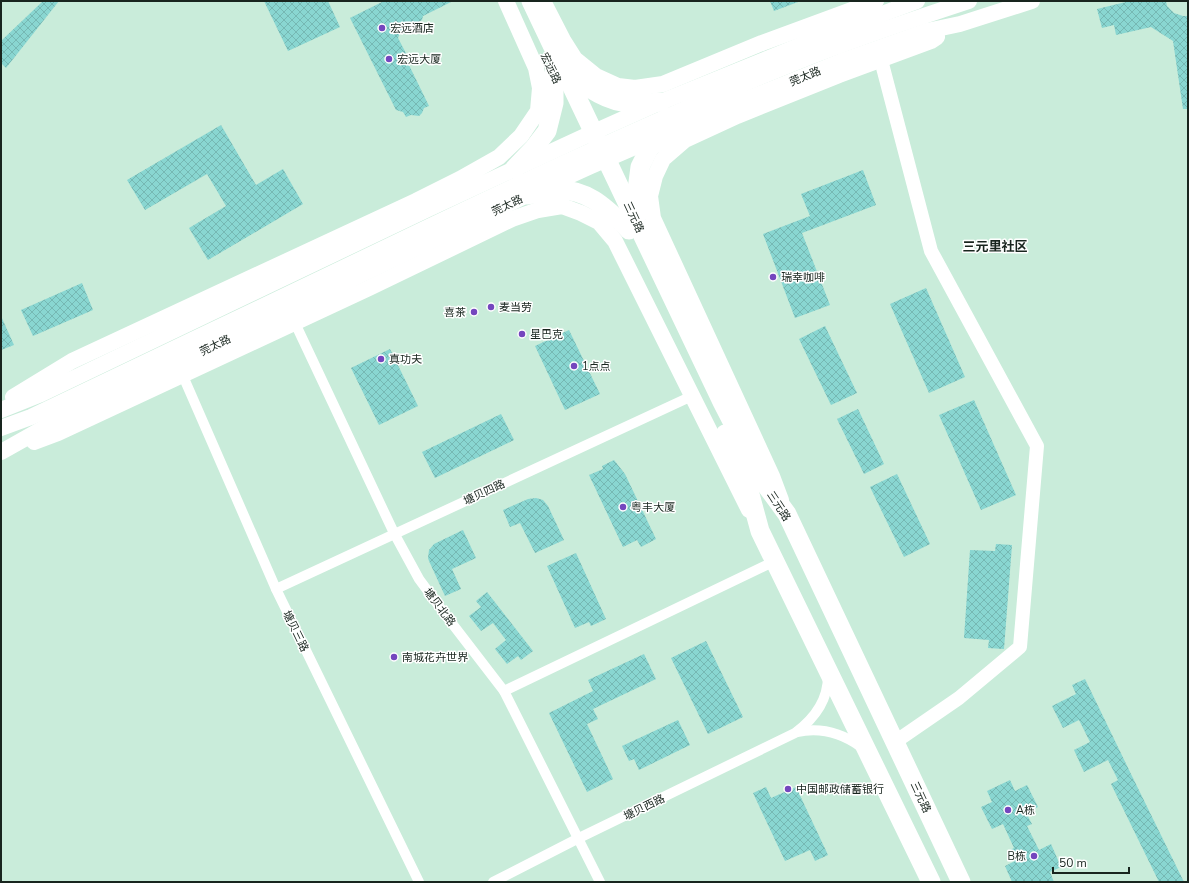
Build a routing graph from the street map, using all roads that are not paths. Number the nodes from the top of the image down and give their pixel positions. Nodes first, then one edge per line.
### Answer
1 (506, 1) edge
2 (519, 1) edge
3 (531, 1) edge
4 (543, 1) edge
5 (876, 1) edge
6 (970, 1) edge
7 (1032, 1) edge
8 (913, 2) edge
9 (960, 24) junction
10 (881, 60) junction
11 (558, 71) junction
12 (618, 86) junction
13 (661, 102) junction
14 (538, 111) junction
15 (676, 129) junction
16 (589, 134) junction
17 (602, 161) junction
18 (514, 169) junction
19 (655, 176) junction
20 (527, 196) junction
21 (581, 213) junction
22 (632, 226) junction
23 (295, 323) junction
24 (183, 376) junction
25 (692, 396) junction
26 (718, 404) junction
27 (1, 405) edge
28 (1, 410) edge
29 (31, 417) junction
30 (1, 428) edge
31 (1, 436) edge
32 (1, 452) edge
33 (787, 514) junction
34 (760, 531) junction
35 (394, 534) junction
36 (775, 561) junction
37 (276, 588) junction
38 (828, 670) junction
39 (504, 691) junction
40 (795, 733) junction
41 (895, 742) junction
42 (870, 754) junction
43 (579, 838) junction
44 (419, 882) edge
45 (493, 882) edge
46 (600, 882) edge
47 (931, 882) edge
48 (961, 882) edge

1 - 14 main road
2 - 11 highway, 宏远路
3 - 11 highway, 宏远路
4 - 12 main road
5 - 12 main road
6 - 29 main road
7 - 9 main road, 莞太路
8 - 13 main road
9 - 10 main road
9 - 15 main road, 莞太路
10 - 19 main road
10 - 41 street
11 - 13 highway
11 - 16 highway, 宏远路
11 - 18 highway
12 - 14 main road
12 - 19 main road
13 - 16 main road
14 - 21 main road
14 - 27 main road
15 - 17 main road, 莞太路
15 - 22 highway
16 - 17 highway, 三元路
16 - 18 main road
17 - 20 main road, 莞太路
17 - 22 highway, 三元路
18 - 28 main road
19 - 21 main road
19 - 33 main road
20 - 22 highway
20 - 32 main road, 莞太路
21 - 23 main road
21 - 25 main road
22 - 26 highway, 三元路
23 - 24 main road
23 - 35 street, 塘贝北路
24 - 32 main road
24 - 37 street, 塘贝三路
25 - 34 main road
25 - 35 street, 塘贝四路
26 - 33 highway, 三元路
26 - 34 highway, 三元路
29 - 30 main road
29 - 31 main road
33 - 41 highway, 三元路
34 - 36 highway, 三元路
35 - 37 street, 塘贝四路
35 - 39 street, 塘贝北路
36 - 38 highway, 三元路
36 - 39 street
37 - 44 street, 塘贝三路
38 - 40 street
38 - 42 highway, 三元路
39 - 43 street, 塘贝北路
40 - 42 street
40 - 43 street, 塘贝西路
41 - 48 highway, 三元路
42 - 47 highway, 三元路
43 - 45 street, 塘贝西路
43 - 46 street, 塘贝北路

